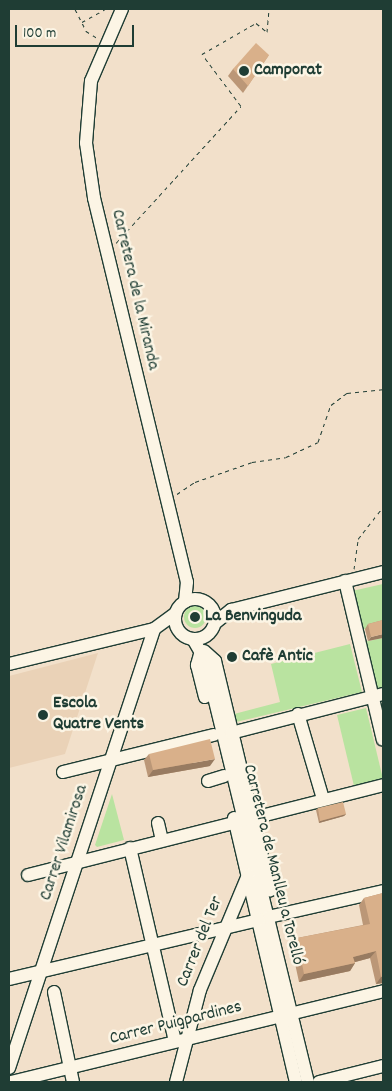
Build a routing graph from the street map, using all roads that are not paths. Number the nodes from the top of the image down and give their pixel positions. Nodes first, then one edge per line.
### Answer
1 (122, 9) edge
2 (383, 572) edge
3 (350, 580) junction
4 (186, 582) junction
5 (185, 602) junction
6 (205, 602) junction
7 (231, 610) junction
8 (176, 613) junction
9 (215, 623) junction
10 (159, 627) junction
11 (180, 632) junction
12 (207, 635) junction
13 (193, 639) junction
14 (203, 652) junction
15 (9, 664) edge
16 (379, 696) edge
17 (221, 709) junction
18 (298, 714) junction
19 (231, 733) junction
20 (214, 736) junction
21 (383, 740) edge
22 (111, 760) junction
23 (64, 772) dead end
24 (224, 776) junction
25 (208, 781) dead end
26 (383, 785) edge
27 (323, 799) junction
28 (243, 819) junction
29 (158, 823) dead end
30 (162, 840) junction
31 (130, 848) junction
32 (76, 862) junction
33 (248, 875) junction
34 (28, 876) dead end
35 (383, 891) edge
36 (267, 917) junction
37 (225, 928) junction
38 (151, 944) junction
39 (40, 971) junction
40 (9, 978) edge
41 (383, 991) edge
42 (54, 992) dead end
43 (291, 1014) junction
44 (180, 1040) junction
45 (383, 1066) edge
46 (9, 1068) edge
47 (71, 1076) edge
48 (12, 1082) edge
49 (176, 1082) edge
50 (296, 1082) edge
51 (308, 1082) edge
52 (318, 1082) edge

1 - 4 street, Carretera de la Miranda
2 - 3 street
3 - 7 street
3 - 16 street
4 - 5 street, Carretera de la Miranda
4 - 6 street, Carretera de la Miranda
5 - 6 street
5 - 8 street
6 - 7 street
6 - 9 street
7 - 9 street
8 - 10 street
8 - 11 street
9 - 12 street
10 - 11 street
10 - 15 street
10 - 22 street, Carrer Vilamirosa
11 - 13 street
12 - 13 street
12 - 14 street, Carretera de Manlleu a Torelló
13 - 14 street, Carretera de Manlleu a Torelló
14 - 17 street, Carretera de Manlleu a Torelló
14 - 20 street
16 - 18 street
16 - 21 street
17 - 19 street
17 - 28 street, Carretera de Manlleu a Torelló
18 - 19 street
18 - 27 street
19 - 28 street
20 - 22 street
20 - 24 street
22 - 23 street
22 - 32 street, Carrer Vilamirosa
24 - 25 street
24 - 28 street
26 - 27 street
27 - 28 street
28 - 30 street
28 - 33 street
28 - 36 street, Carretera de Manlleu a Torelló
29 - 30 street
30 - 31 street
31 - 32 street
31 - 38 street
32 - 34 street
32 - 39 street, Carrer Vilamirosa
33 - 36 street
33 - 37 street, Carrer del Ter
35 - 36 street
36 - 37 street
36 - 43 street
36 - 43 street
37 - 38 street
37 - 44 street, Carrer del Ter
38 - 39 street
38 - 44 street
39 - 40 street
39 - 46 street, Carrer Vilamirosa
41 - 43 street, Carrer Puigpardines
42 - 47 street
43 - 44 street, Carrer Puigpardines
43 - 50 street
43 - 51 street
43 - 52 street
44 - 47 street, Carrer Puigpardines
44 - 49 street, Carrer del Ter
45 - 52 street
47 - 48 street, Carrer Puigpardines

